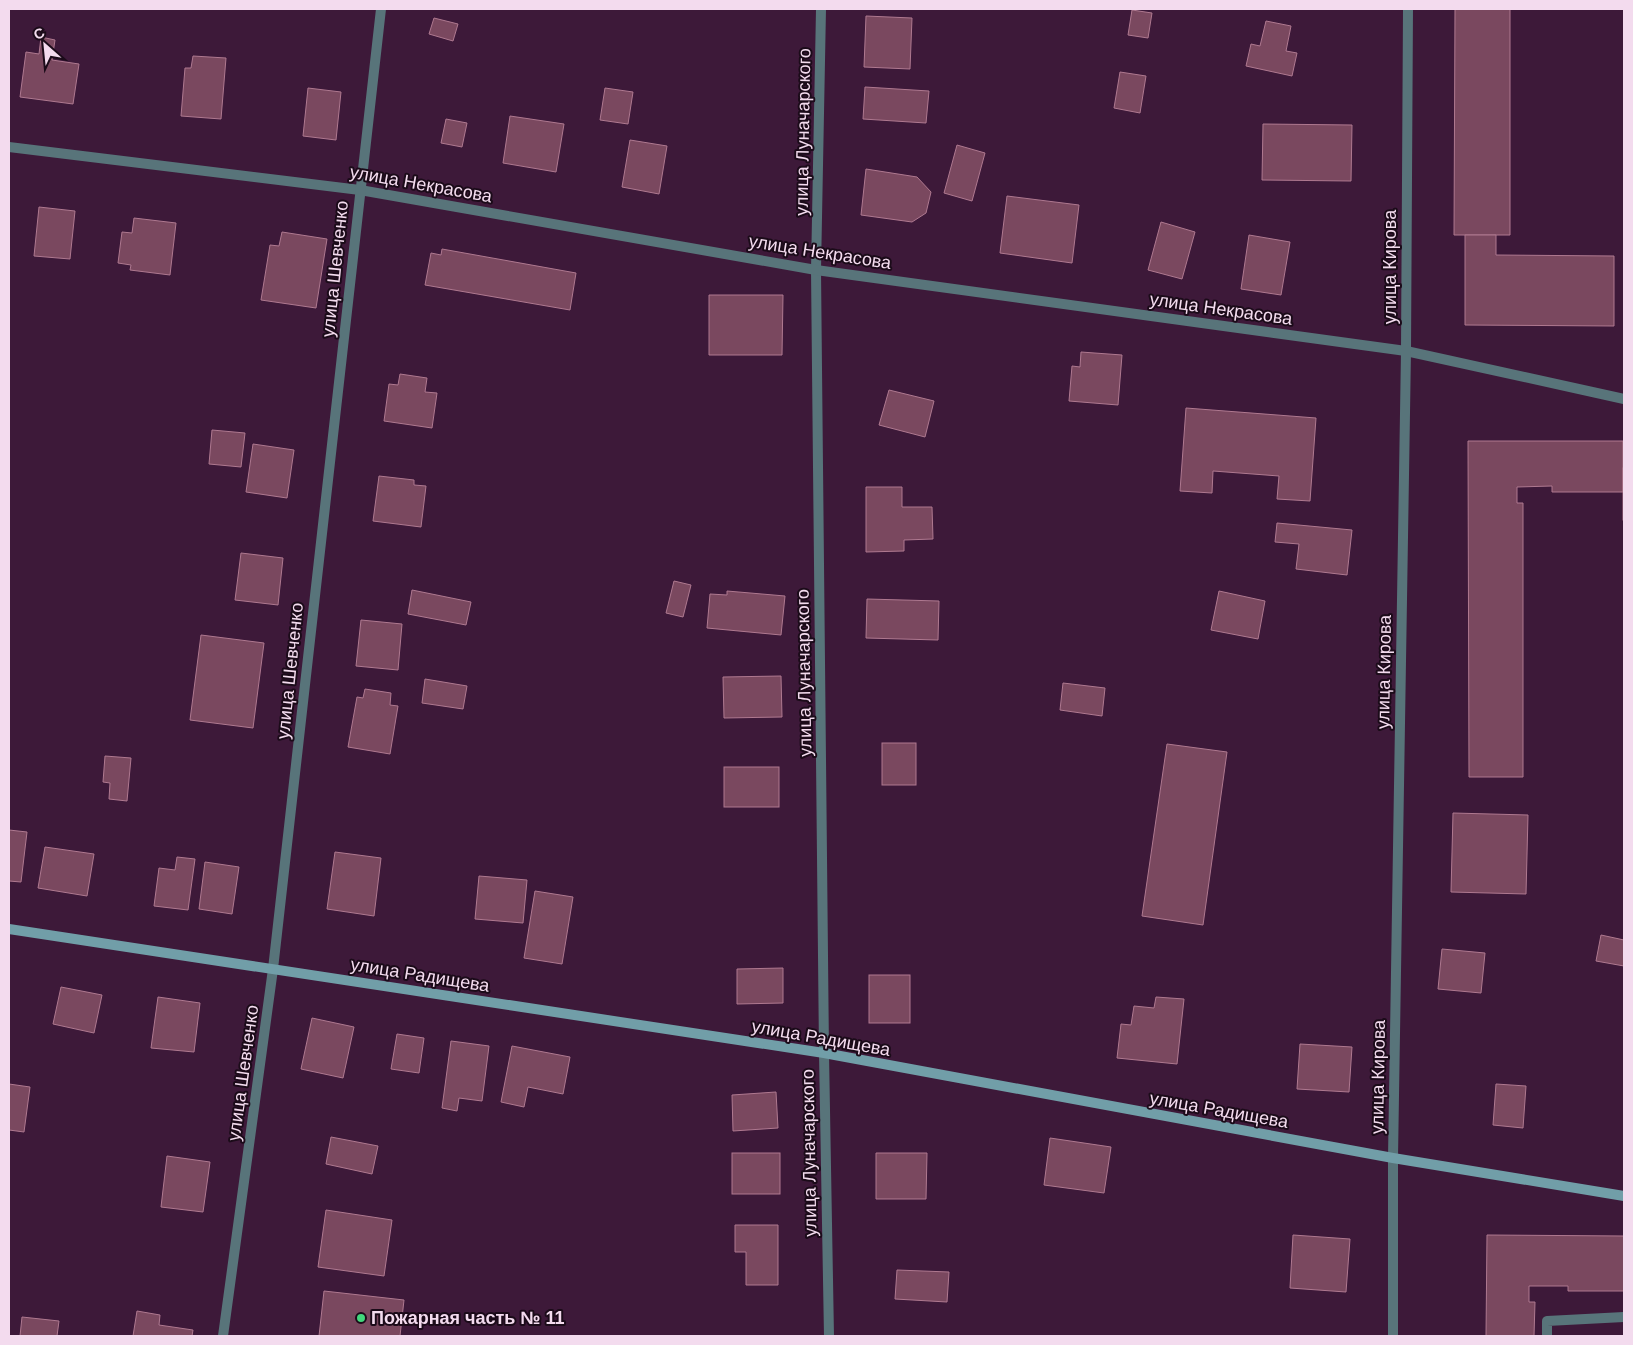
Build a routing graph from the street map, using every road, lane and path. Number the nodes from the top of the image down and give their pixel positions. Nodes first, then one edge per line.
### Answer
1 (381, 9) edge
2 (822, 9) edge
3 (1408, 9) edge
4 (9, 147) edge
5 (360, 190) junction
6 (816, 270) junction
7 (1406, 351) junction
8 (1624, 399) edge
9 (9, 929) edge
10 (273, 969) junction
11 (824, 1054) junction
12 (1393, 1158) junction
13 (1624, 1196) edge
14 (1624, 1317) edge
15 (223, 1336) edge
16 (829, 1336) edge
17 (1393, 1336) edge
18 (1547, 1336) edge

1 - 5 street, улица Шевченко
2 - 6 street, улица Луначарского
3 - 7 street, улица Кирова
4 - 5 street, улица Некрасова
5 - 6 street, улица Некрасова
5 - 10 street, улица Шевченко
6 - 7 street, улица Некрасова
6 - 11 street, улица Луначарского
7 - 8 street, улица Некрасова
7 - 12 street, улица Кирова
9 - 10 main road, улица Радищева
10 - 11 main road, улица Радищева
10 - 15 street, улица Шевченко
11 - 12 main road, улица Радищева
11 - 16 street, улица Луначарского
12 - 13 main road, улица Радищева
12 - 17 street, улица Кирова
14 - 18 street

